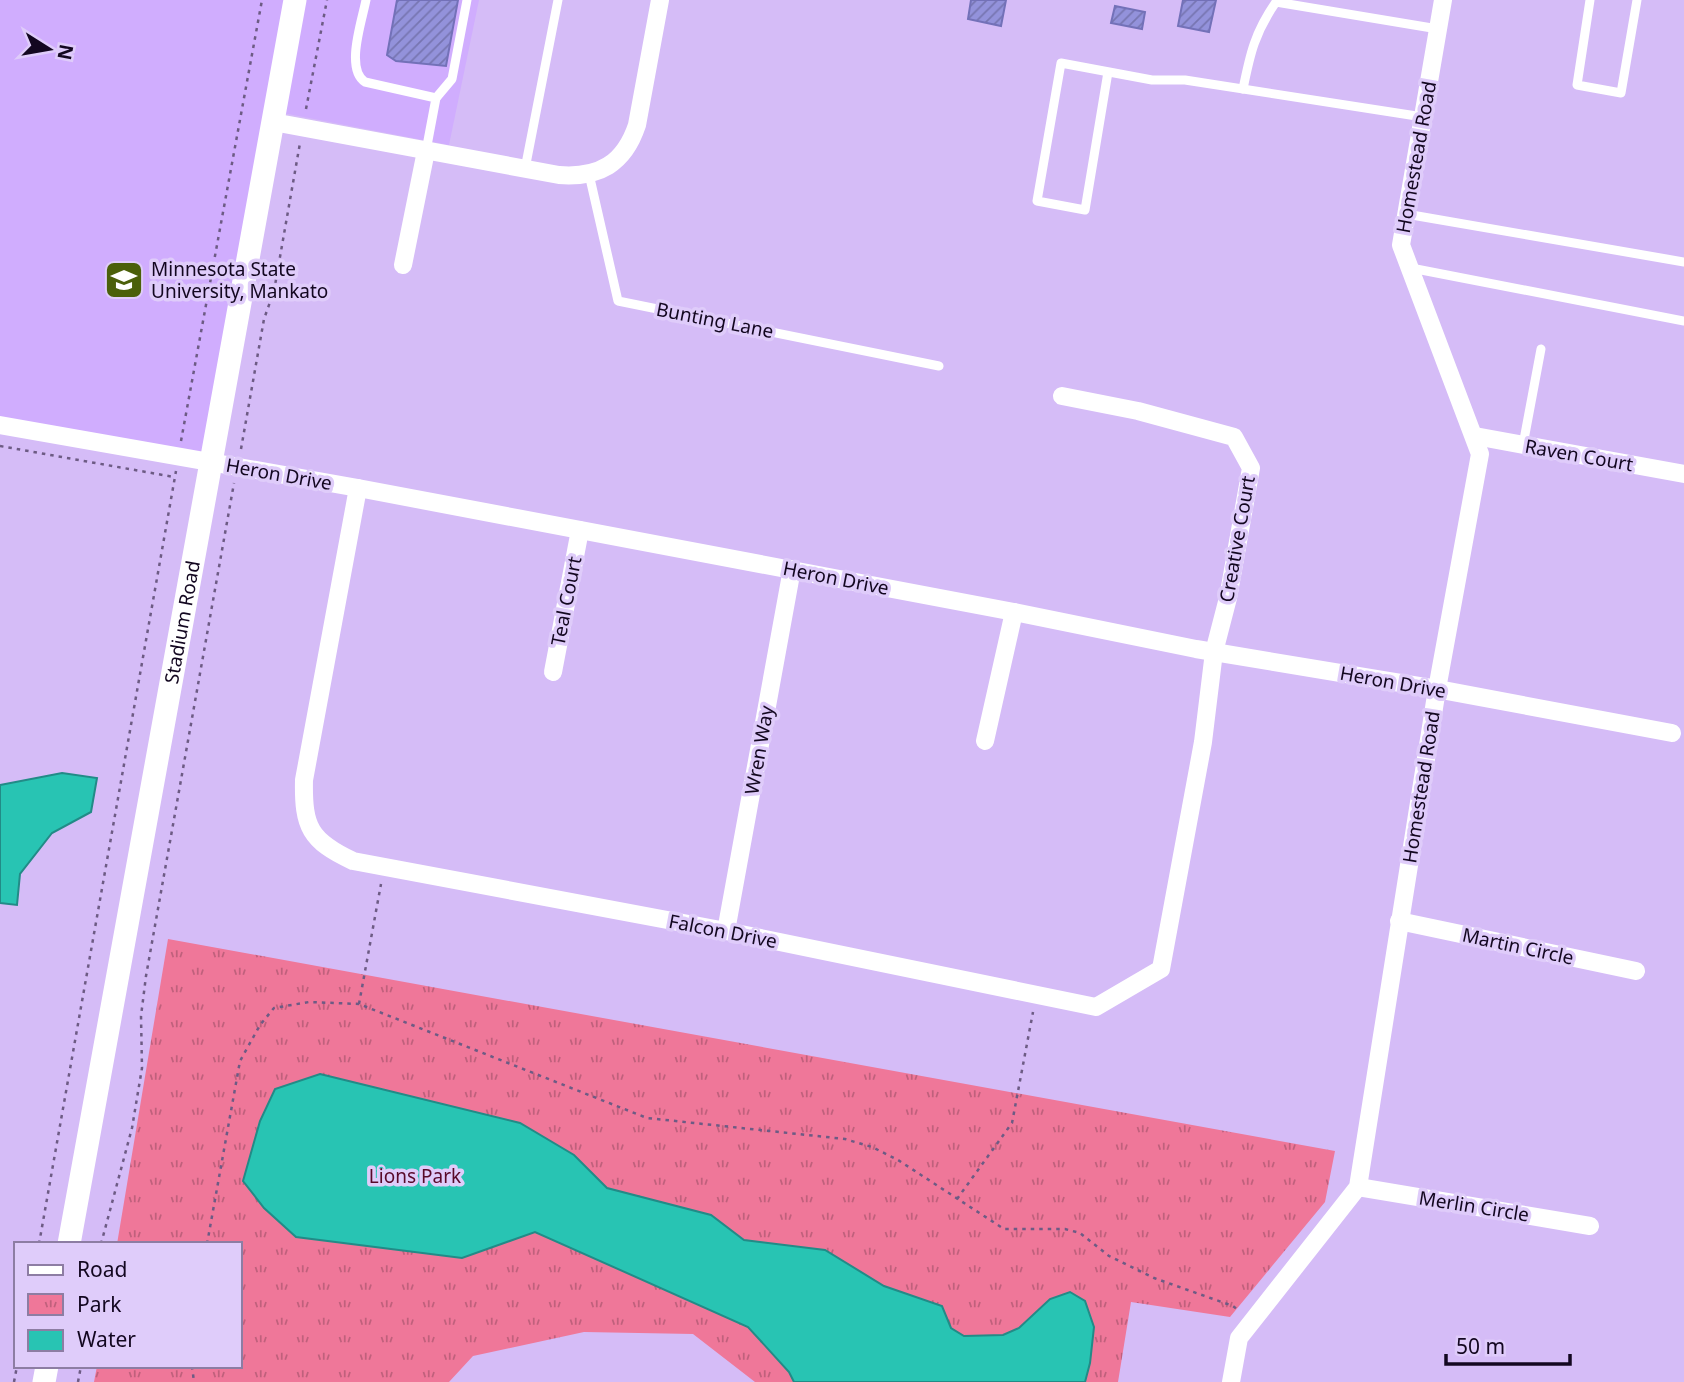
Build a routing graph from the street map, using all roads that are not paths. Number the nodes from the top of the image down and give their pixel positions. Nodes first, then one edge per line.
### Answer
1 (295, 0) edge
2 (366, 0) edge
3 (467, 0) edge
4 (558, 0) edge
5 (660, 0) edge
6 (1443, 0) edge
7 (1590, 0) edge
8 (1637, 0) edge
9 (1438, 30) junction
10 (1108, 72) junction
11 (1243, 89) junction
12 (436, 99) junction
13 (1423, 117) junction
14 (273, 122) junction
15 (426, 151) junction
16 (525, 169) junction
17 (589, 174) junction
18 (1406, 214) junction
19 (1684, 262) edge
20 (403, 265) dead end
21 (1409, 268) junction
22 (1684, 321) edge
23 (1541, 349) dead end
24 (939, 366) dead end
25 (1062, 396) dead end
26 (0, 425) edge
27 (1475, 436) junction
28 (1523, 445) junction
29 (210, 461) junction
30 (1684, 474) edge
31 (358, 488) junction
32 (580, 530) junction
33 (792, 569) junction
34 (1014, 611) junction
35 (1214, 652) junction
36 (552, 672) dead end
37 (1437, 689) junction
38 (1672, 733) dead end
39 (985, 741) dead end
40 (1399, 921) junction
41 (726, 930) junction
42 (1636, 971) dead end
43 (1358, 1187) junction
44 (1590, 1226) dead end
45 (69, 1242) edge
46 (1231, 1382) edge

1 - 14 street, Stadium Road
2 - 12 lane
3 - 12 lane
4 - 16 lane
5 - 17 street
6 - 9 street, Homestead Road
7 - 8 lane
9 - 11 lane
9 - 13 street, Homestead Road
10 - 10 lane
10 - 11 lane
11 - 13 lane
12 - 15 lane
13 - 18 street, Homestead Road
14 - 15 street
14 - 29 street, Stadium Road
15 - 16 street
15 - 20 street
16 - 17 street
17 - 24 lane, Bunting Lane
18 - 19 lane
18 - 21 street, Homestead Road
21 - 22 lane
21 - 27 street, Homestead Road
23 - 28 lane
25 - 35 street, Creative Court
26 - 29 street, Heron Drive
27 - 28 street, Raven Court
27 - 37 street, Homestead Road
28 - 30 street, Raven Court
29 - 31 street, Heron Drive
29 - 45 street, Stadium Road
31 - 32 street, Heron Drive
31 - 41 street, Falcon Drive
32 - 33 street, Heron Drive
32 - 36 street, Teal Court
33 - 34 street, Heron Drive
33 - 41 street, Wren Way
34 - 35 street, Heron Drive
34 - 39 street
35 - 37 street, Heron Drive
35 - 41 street, Falcon Drive
37 - 38 street, Heron Drive
37 - 40 street, Homestead Road
40 - 42 street, Martin Circle
40 - 43 street, Homestead Road
43 - 44 street, Merlin Circle
43 - 46 street, Homestead Road

